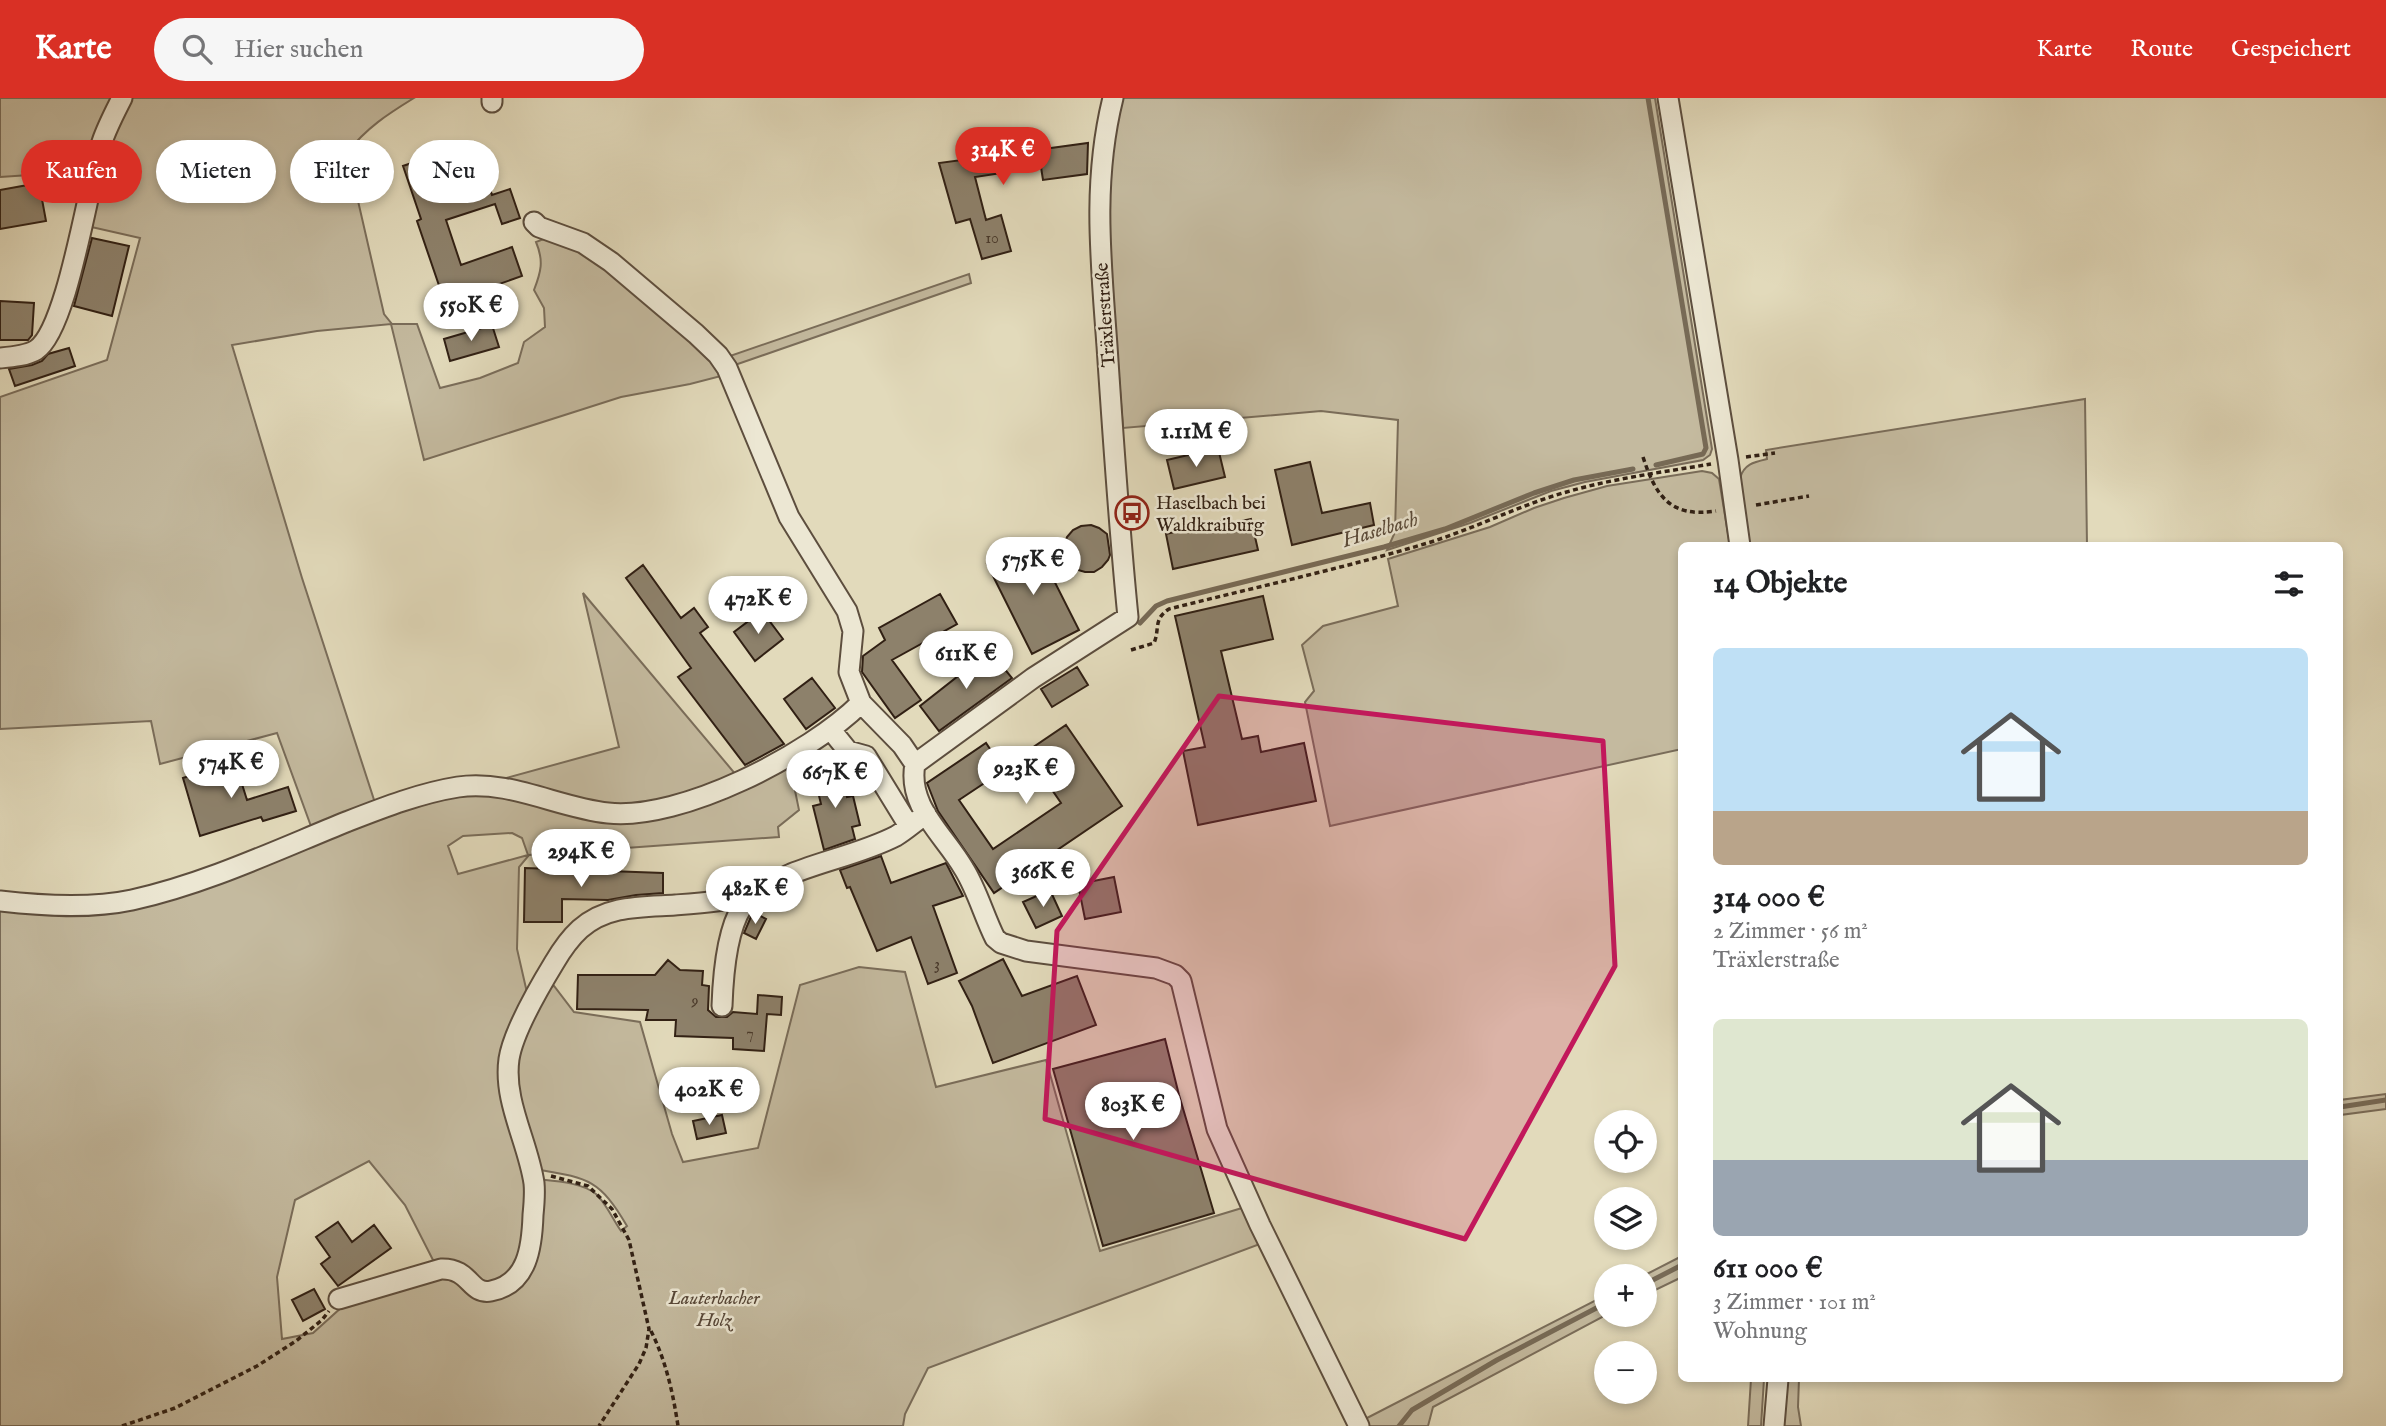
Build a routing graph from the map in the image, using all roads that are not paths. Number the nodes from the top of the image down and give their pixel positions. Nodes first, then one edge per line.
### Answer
1 (122, 98) edge
2 (1114, 98) edge
3 (1668, 98) edge
4 (534, 222) dead end
5 (0, 358) edge
6 (1739, 542) edge
7 (860, 703) junction
8 (831, 730) junction
9 (915, 764) junction
10 (926, 814) junction
11 (909, 827) junction
12 (760, 891) junction
13 (0, 901) edge
14 (722, 1006) dead end
15 (339, 1299) road end
16 (1778, 1382) edge
17 (1359, 1426) edge
18 (1774, 1426) edge

1 - 5 street
2 - 9 street, Träxlerstraße
3 - 6 street
4 - 7 street
7 - 8 street
7 - 9 street
8 - 11 street
8 - 13 street
9 - 10 street
10 - 11 street
10 - 17 street
11 - 12 street
12 - 14 street
12 - 15 street
16 - 18 street

